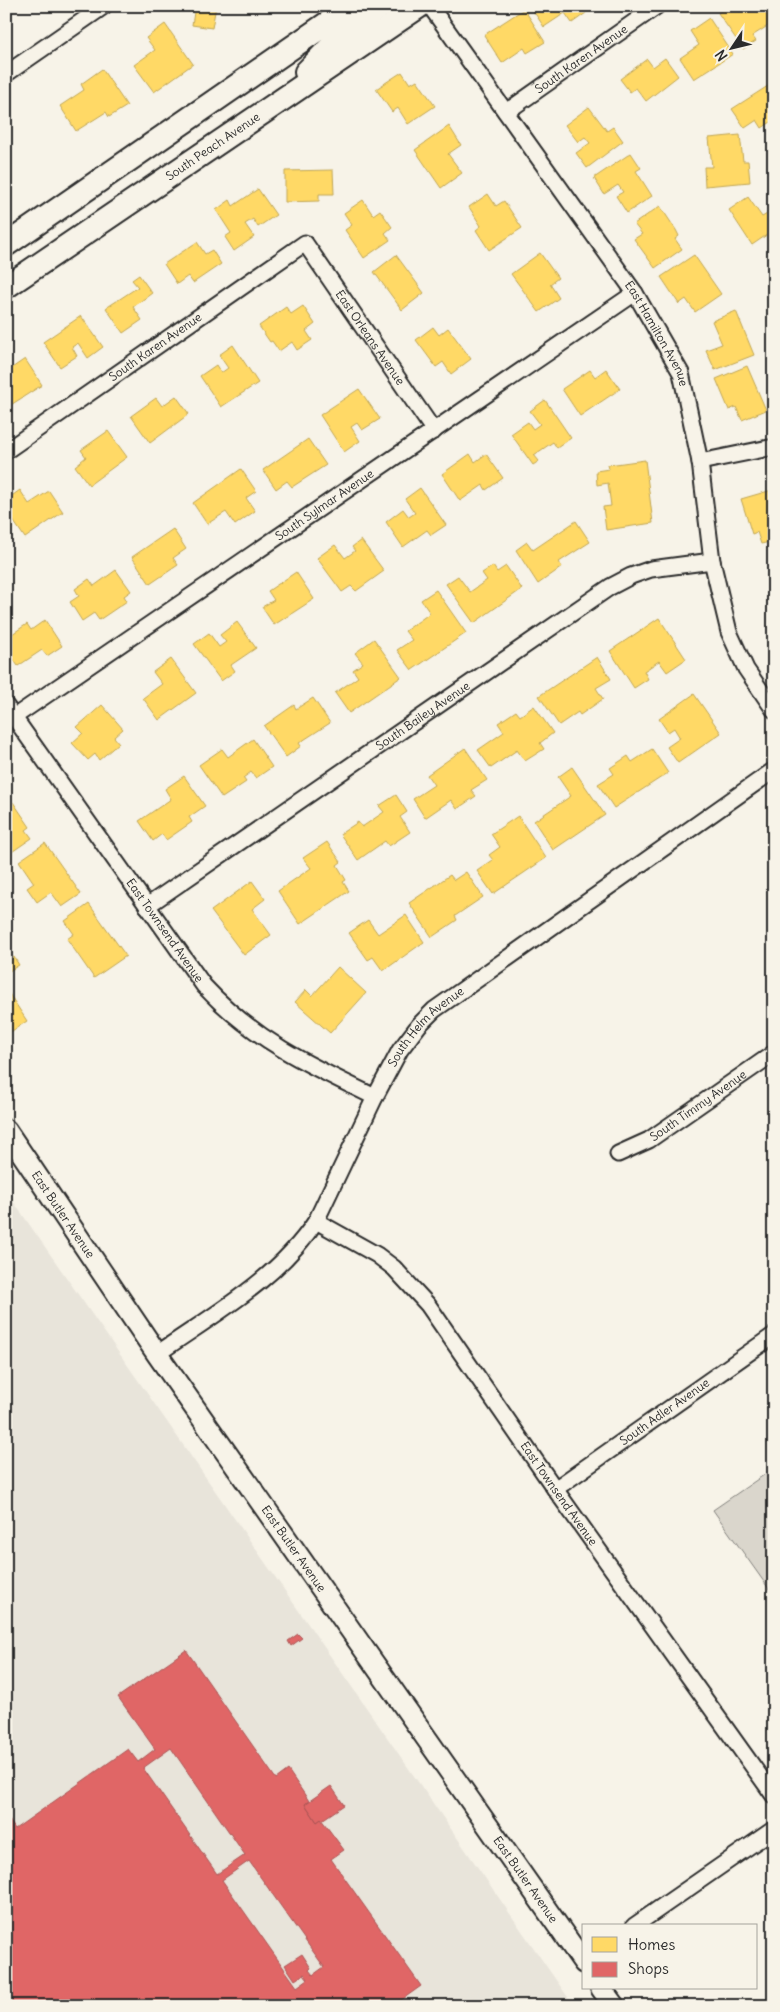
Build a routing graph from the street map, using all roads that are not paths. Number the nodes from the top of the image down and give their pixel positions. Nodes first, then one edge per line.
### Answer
1 (104, 6) edge
2 (352, 6) edge
3 (382, 6) edge
4 (420, 6) edge
5 (430, 6) edge
6 (657, 6) edge
7 (6, 74) edge
8 (506, 112) junction
9 (211, 148) junction
10 (305, 243) joint
11 (6, 245) edge
12 (6, 287) edge
13 (635, 294) junction
14 (434, 431) junction
15 (774, 447) edge
16 (6, 451) edge
17 (700, 462) junction
18 (712, 562) junction
19 (774, 710) edge
20 (10, 711) edge
21 (774, 770) edge
22 (147, 906) junction
23 (774, 1053) edge
24 (375, 1097) junction
25 (6, 1130) edge
26 (618, 1154) dead end
27 (316, 1221) junction
28 (774, 1335) edge
29 (157, 1354) junction
30 (555, 1489) junction
31 (774, 1796) edge
32 (774, 1829) edge
33 (637, 1924) edge
34 (582, 1961) edge
35 (602, 1990) edge
36 (614, 2006) edge

1 - 7 street
2 - 11 main road
3 - 9 main road
4 - 9 main road, South Peach Avenue
5 - 8 street, East Hamilton Avenue
6 - 8 street, South Karen Avenue
8 - 13 street, East Hamilton Avenue
9 - 12 main road, South Peach Avenue
10 - 14 street, East Orleans Avenue
10 - 16 street, South Karen Avenue
13 - 14 street, South Sylmar Avenue
13 - 17 street, East Hamilton Avenue
14 - 20 street, South Sylmar Avenue
15 - 17 street
17 - 18 street, East Hamilton Avenue
18 - 19 street, East Hamilton Avenue
18 - 22 street, South Bailey Avenue
20 - 22 street, East Townsend Avenue
21 - 24 street, South Helm Avenue
22 - 24 street, East Townsend Avenue
23 - 26 street, South Timmy Avenue
24 - 27 street, South Helm Avenue
25 - 29 street, East Butler Avenue
27 - 29 street, South Helm Avenue
27 - 30 street, East Townsend Avenue
28 - 30 street, South Adler Avenue
29 - 34 street, East Butler Avenue
30 - 31 street, East Townsend Avenue
32 - 33 street
35 - 36 street

